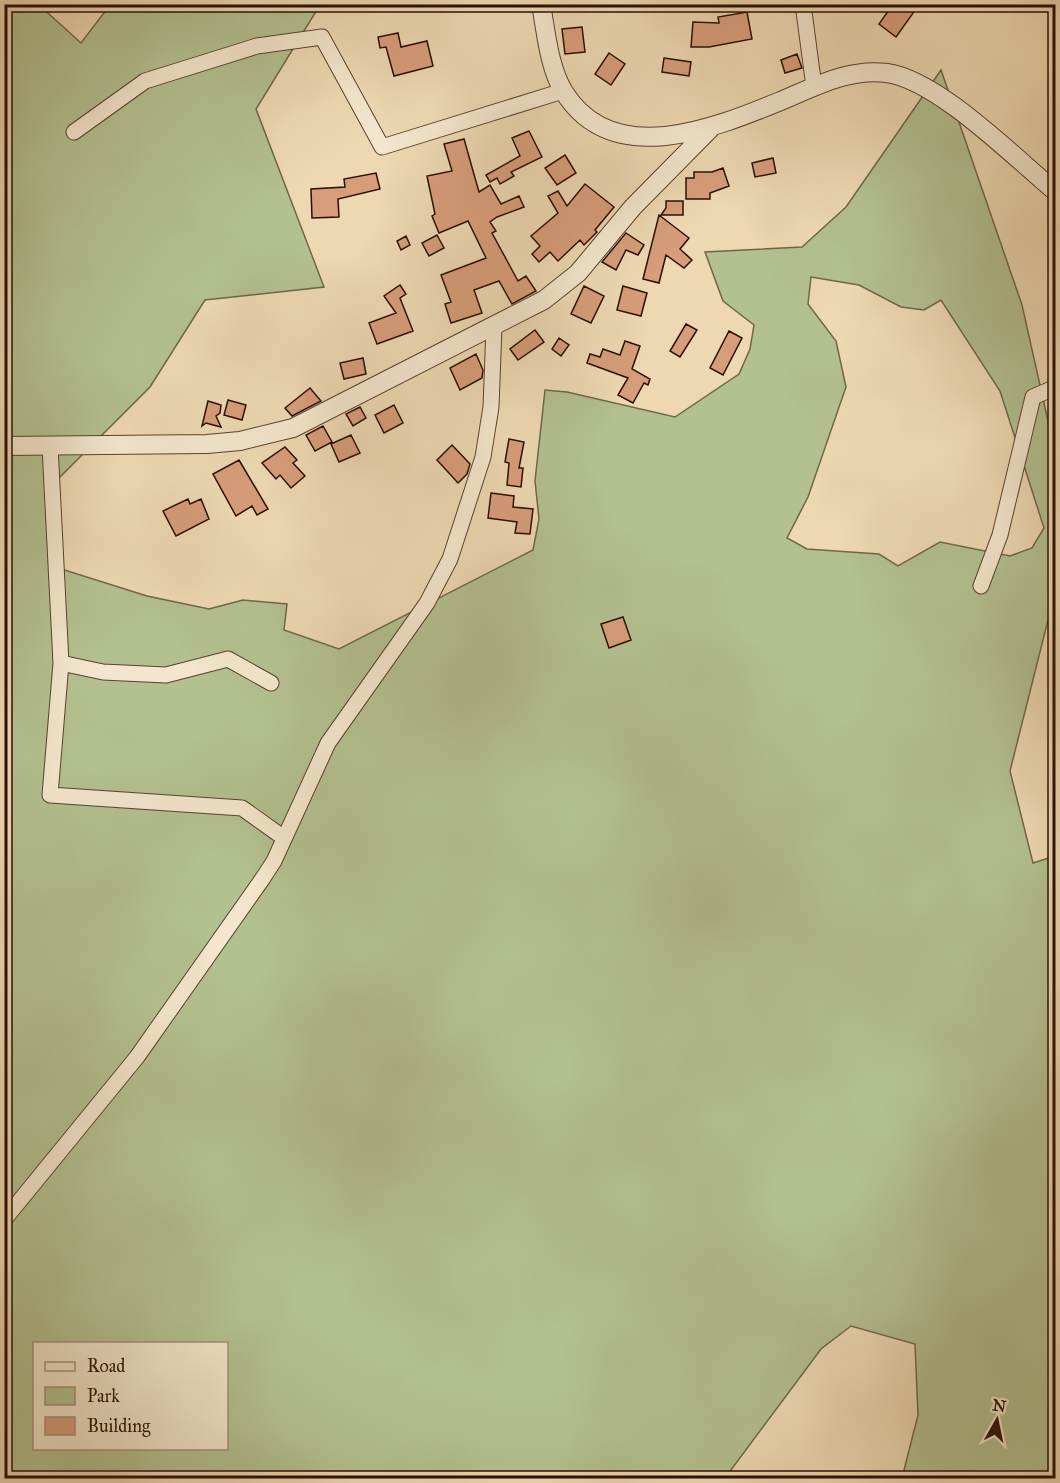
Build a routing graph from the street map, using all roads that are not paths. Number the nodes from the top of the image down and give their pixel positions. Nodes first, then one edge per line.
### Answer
1 (541, 4) edge
2 (803, 4) edge
3 (814, 87) junction
4 (563, 92) junction
5 (710, 129) junction
6 (74, 132) dead end
7 (1056, 192) edge
8 (494, 327) junction
9 (1056, 387) edge
10 (4, 446) edge
11 (50, 446) junction
12 (981, 586) dead end
13 (61, 663) junction
14 (271, 683) dead end
15 (284, 838) junction
16 (4, 1220) edge

1 - 4 street
2 - 3 street
3 - 5 street
3 - 7 street
4 - 5 street
4 - 6 street
5 - 8 street
8 - 11 street
8 - 15 street
9 - 12 street
10 - 11 street
11 - 13 street
13 - 14 street
13 - 15 street
15 - 16 street

